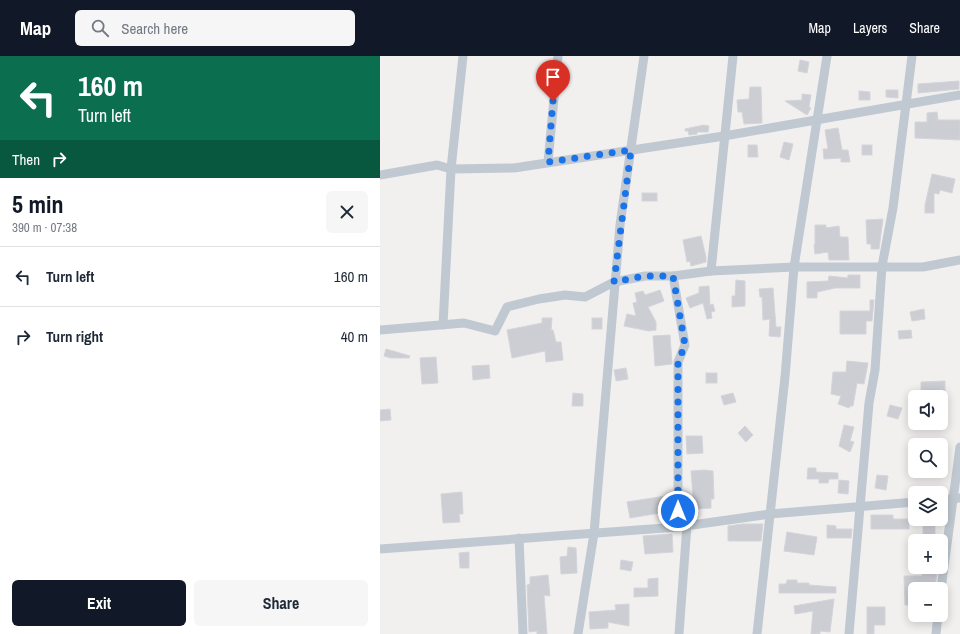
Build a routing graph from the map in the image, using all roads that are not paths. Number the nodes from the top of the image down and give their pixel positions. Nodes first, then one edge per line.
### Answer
1 (463, 56) edge
2 (558, 56) edge
3 (644, 56) edge
4 (733, 56) edge
5 (827, 56) edge
6 (912, 56) edge
7 (960, 95) edge
8 (906, 106) junction
9 (816, 120) junction
10 (724, 136) junction
11 (631, 150) junction
12 (548, 162) junction
13 (451, 169) junction
14 (380, 175) edge
15 (960, 260) edge
16 (882, 266) junction
17 (794, 267) junction
18 (711, 271) junction
19 (673, 276) junction
20 (614, 282) junction
21 (443, 325) junction
22 (380, 330) edge
23 (960, 447) edge
24 (956, 499) edge
25 (908, 502) edge
26 (860, 505) junction
27 (770, 514) junction
28 (682, 526) junction
29 (594, 533) junction
30 (519, 538) junction
31 (380, 549) edge
32 (942, 582) edge
33 (937, 622) edge
34 (523, 634) edge
35 (578, 634) edge
36 (678, 634) edge
37 (757, 634) edge
38 (849, 634) edge
39 (936, 634) edge

1 - 13 street
2 - 12 street
3 - 11 street
4 - 10 street
5 - 9 street
6 - 8 street
7 - 8 street
8 - 9 street
8 - 16 street
9 - 10 street
9 - 17 street
10 - 11 street
10 - 18 street
11 - 12 street
11 - 20 street
12 - 13 street
13 - 14 street
13 - 21 street
15 - 16 street
16 - 17 street
16 - 26 street
17 - 18 street
17 - 27 street
18 - 19 street
19 - 20 street
19 - 28 street
20 - 21 street
20 - 29 street
21 - 22 street
23 - 24 street
24 - 32 street
25 - 26 street
26 - 27 street
26 - 38 street
27 - 28 street
27 - 37 street
28 - 29 street
28 - 36 street
29 - 30 street
29 - 35 street
30 - 31 street
30 - 34 street
33 - 39 street

